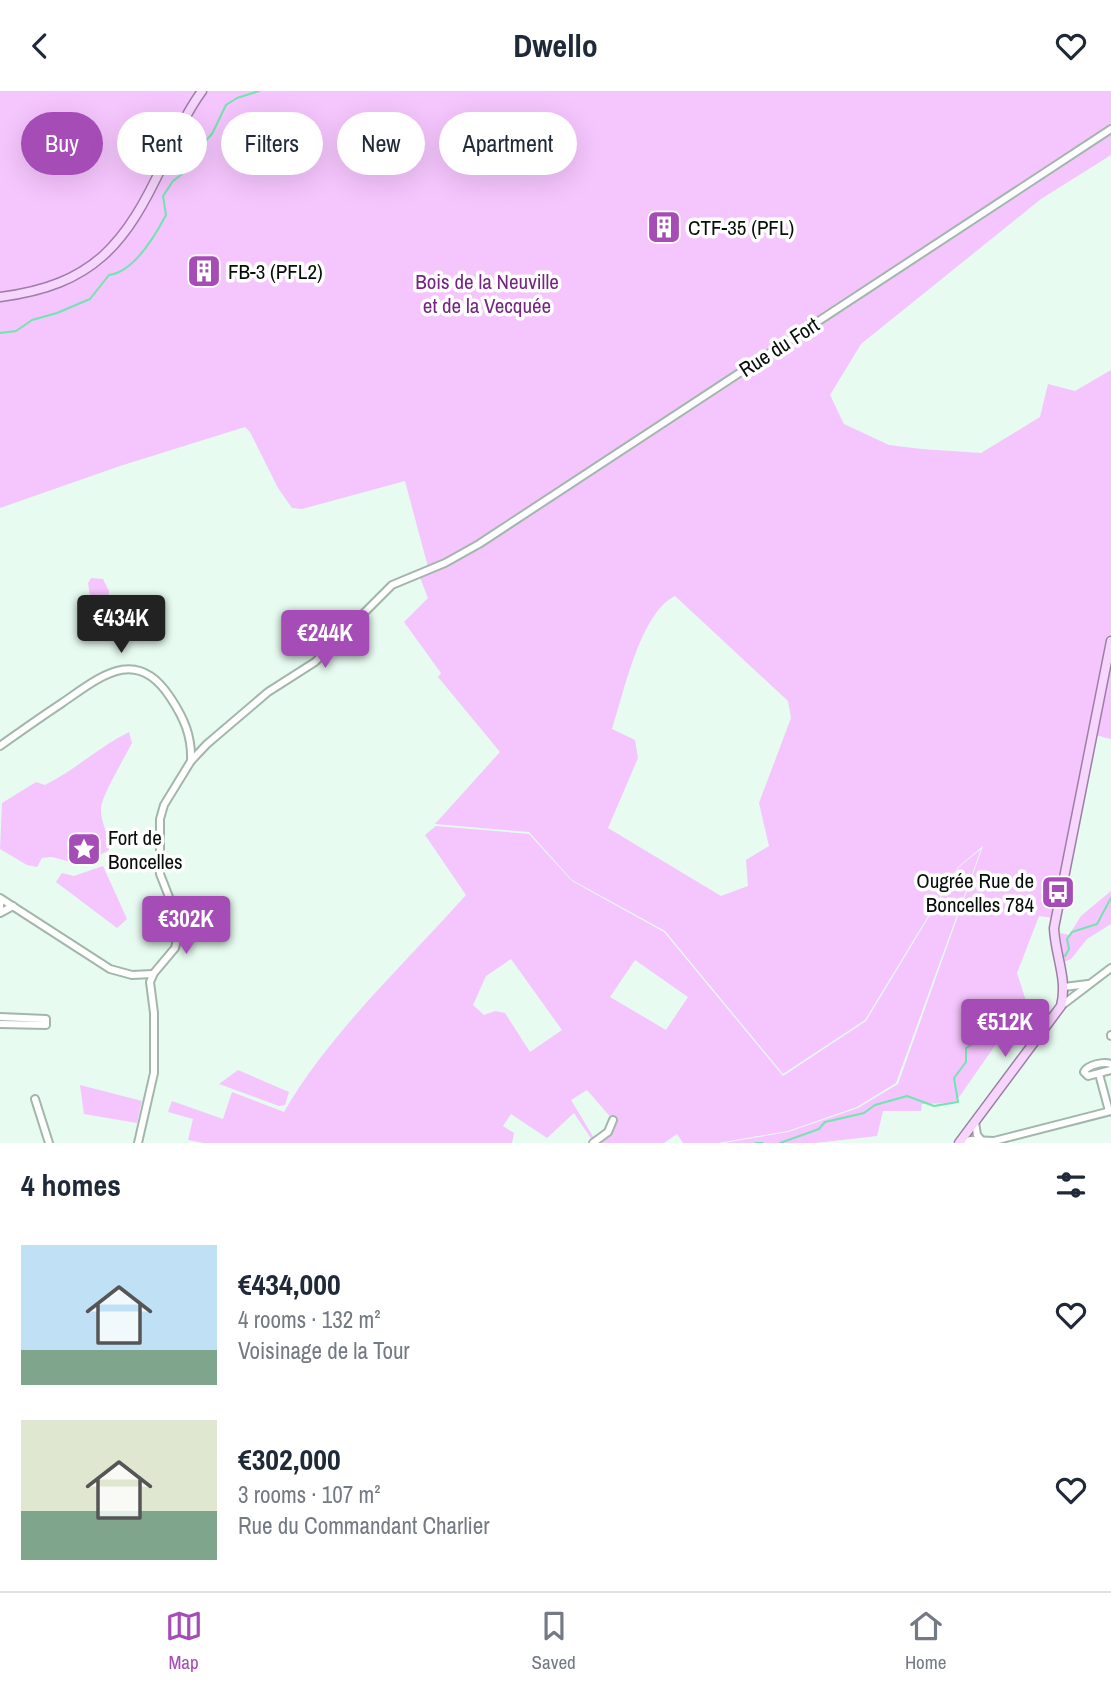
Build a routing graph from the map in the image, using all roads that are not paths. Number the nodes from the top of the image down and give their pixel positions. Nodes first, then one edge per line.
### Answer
1 (202, 91) edge
2 (1111, 129) edge
3 (0, 297) edge
4 (1111, 641) edge
5 (190, 739) junction
6 (207, 744) junction
7 (0, 746) edge
8 (191, 761) junction
9 (0, 901) edge
10 (13, 906) junction
11 (0, 913) edge
12 (1111, 968) edge
13 (153, 974) junction
14 (140, 975) junction
15 (1063, 975) junction
16 (150, 984) junction
17 (1074, 984) junction
18 (1090, 984) junction
19 (1064, 987) junction
20 (1077, 993) junction
21 (1061, 1006) junction
22 (0, 1017) edge
23 (0, 1024) edge
24 (1111, 1064) edge
25 (1111, 1070) edge
26 (1099, 1074) junction
27 (35, 1099) dead end
28 (1110, 1111) edge
29 (613, 1120) dead end
30 (971, 1136) junction
31 (50, 1143) edge
32 (138, 1143) edge
33 (593, 1143) edge
34 (960, 1143) edge
35 (984, 1143) edge

1 - 3 main road
2 - 6 street, Rue du Fort
4 - 15 main road
5 - 6 street
5 - 7 street
5 - 8 street
6 - 8 street, Rue du Fort
8 - 13 street, Rue du Fort
9 - 10 street
9 - 11 street
10 - 11 street
10 - 14 street
12 - 18 street
13 - 14 street
13 - 16 street
14 - 16 street
15 - 17 street
15 - 19 main road
16 - 32 street
17 - 18 street
17 - 19 street
18 - 20 street
19 - 20 street
19 - 21 main road
20 - 21 street
21 - 30 main road
22 - 23 street
24 - 26 street
25 - 26 street
26 - 28 street
27 - 31 street
28 - 35 street
29 - 33 street
30 - 34 main road
30 - 35 street

